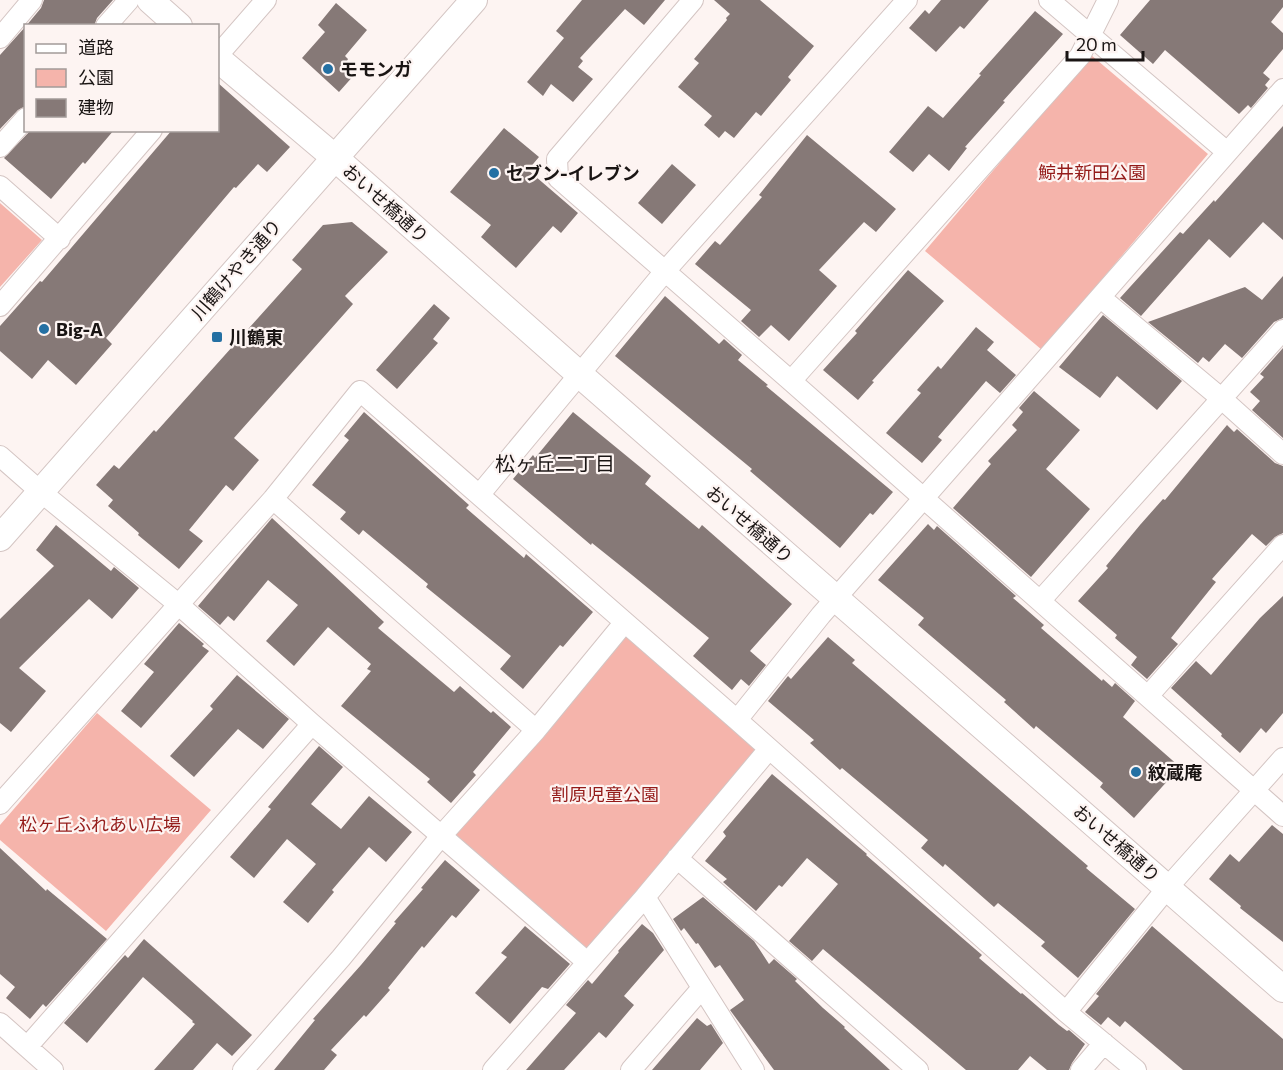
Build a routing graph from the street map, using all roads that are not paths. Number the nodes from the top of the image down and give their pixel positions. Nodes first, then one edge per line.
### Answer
1 (32, 0) edge
2 (129, 0) edge
3 (150, 0) edge
4 (266, 0) edge
5 (474, 0) edge
6 (693, 0) edge
7 (907, 0) edge
8 (1049, 0) edge
9 (1108, 0) edge
10 (108, 24) edge
11 (177, 24) edge
12 (1091, 36) junction
13 (0, 38) edge
14 (219, 56) edge
15 (219, 58) edge
16 (1283, 89) edge
17 (24, 120) edge
18 (150, 132) edge
19 (0, 147) edge
20 (1227, 152) junction
21 (334, 157) junction
22 (0, 186) edge
23 (60, 239) junction
24 (666, 270) junction
25 (1101, 298) junction
26 (0, 306) edge
27 (1283, 330) edge
28 (579, 374) junction
29 (791, 381) junction
30 (1222, 399) junction
31 (1283, 454) edge
32 (0, 456) edge
33 (41, 492) junction
34 (480, 494) junction
35 (924, 498) junction
36 (273, 499) junction
37 (0, 538) edge
38 (1283, 545) edge
39 (835, 598) junction
40 (1040, 601) junction
41 (178, 604) junction
42 (624, 623) junction
43 (1148, 696) junction
44 (737, 720) junction
45 (312, 724) junction
46 (536, 730) junction
47 (769, 749) junction
48 (1283, 758) edge
49 (1254, 790) junction
50 (0, 804) edge
51 (1283, 816) edge
52 (441, 836) junction
53 (677, 858) junction
54 (1168, 887) junction
55 (645, 897) junction
56 (587, 962) junction
57 (702, 988) junction
58 (1283, 989) edge
59 (1066, 1012) junction
60 (0, 1023) edge
61 (1104, 1043) junction
62 (27, 1047) junction
63 (53, 1070) edge
64 (243, 1070) edge
65 (493, 1070) edge
66 (631, 1070) edge
67 (754, 1070) edge
68 (918, 1070) edge
69 (1081, 1070) edge
70 (1136, 1070) edge

1 - 13 street
2 - 10 street
3 - 11 street
4 - 14 street
5 - 21 street, 川鶴けやき通り
6 - 24 street
7 - 24 street
8 - 12 street
9 - 12 street
12 - 20 street
12 - 29 street
15 - 21 street, おいせ橋通り
16 - 20 street
17 - 19 street
18 - 23 street
20 - 25 street
21 - 28 street, おいせ橋通り
21 - 33 street, 川鶴けやき通り
22 - 23 street
23 - 26 street
24 - 28 street
24 - 29 street
25 - 30 street
25 - 35 street
27 - 30 street
28 - 34 street
28 - 39 street, おいせ橋通り
29 - 35 street
30 - 31 street
30 - 40 street
32 - 33 street
33 - 37 street, 川鶴けやき通り
33 - 41 street
34 - 36 street
34 - 42 street
35 - 39 street
35 - 40 street
36 - 41 street
36 - 46 street
38 - 43 street
39 - 44 street
39 - 54 street, おいせ橋通り
40 - 43 street
41 - 45 street
41 - 50 street
42 - 44 street
42 - 46 street
43 - 49 street
44 - 47 street
45 - 52 street
45 - 62 street
46 - 52 street
47 - 53 street
47 - 59 street
48 - 49 street
49 - 51 street
49 - 54 street
52 - 56 street
52 - 64 street
53 - 55 street
53 - 68 street
54 - 58 street, おいせ橋通り
54 - 59 street
55 - 56 street
55 - 57 street
56 - 65 street
57 - 66 street
57 - 67 street
59 - 61 street
60 - 62 street
61 - 69 street
61 - 70 street
62 - 63 street

